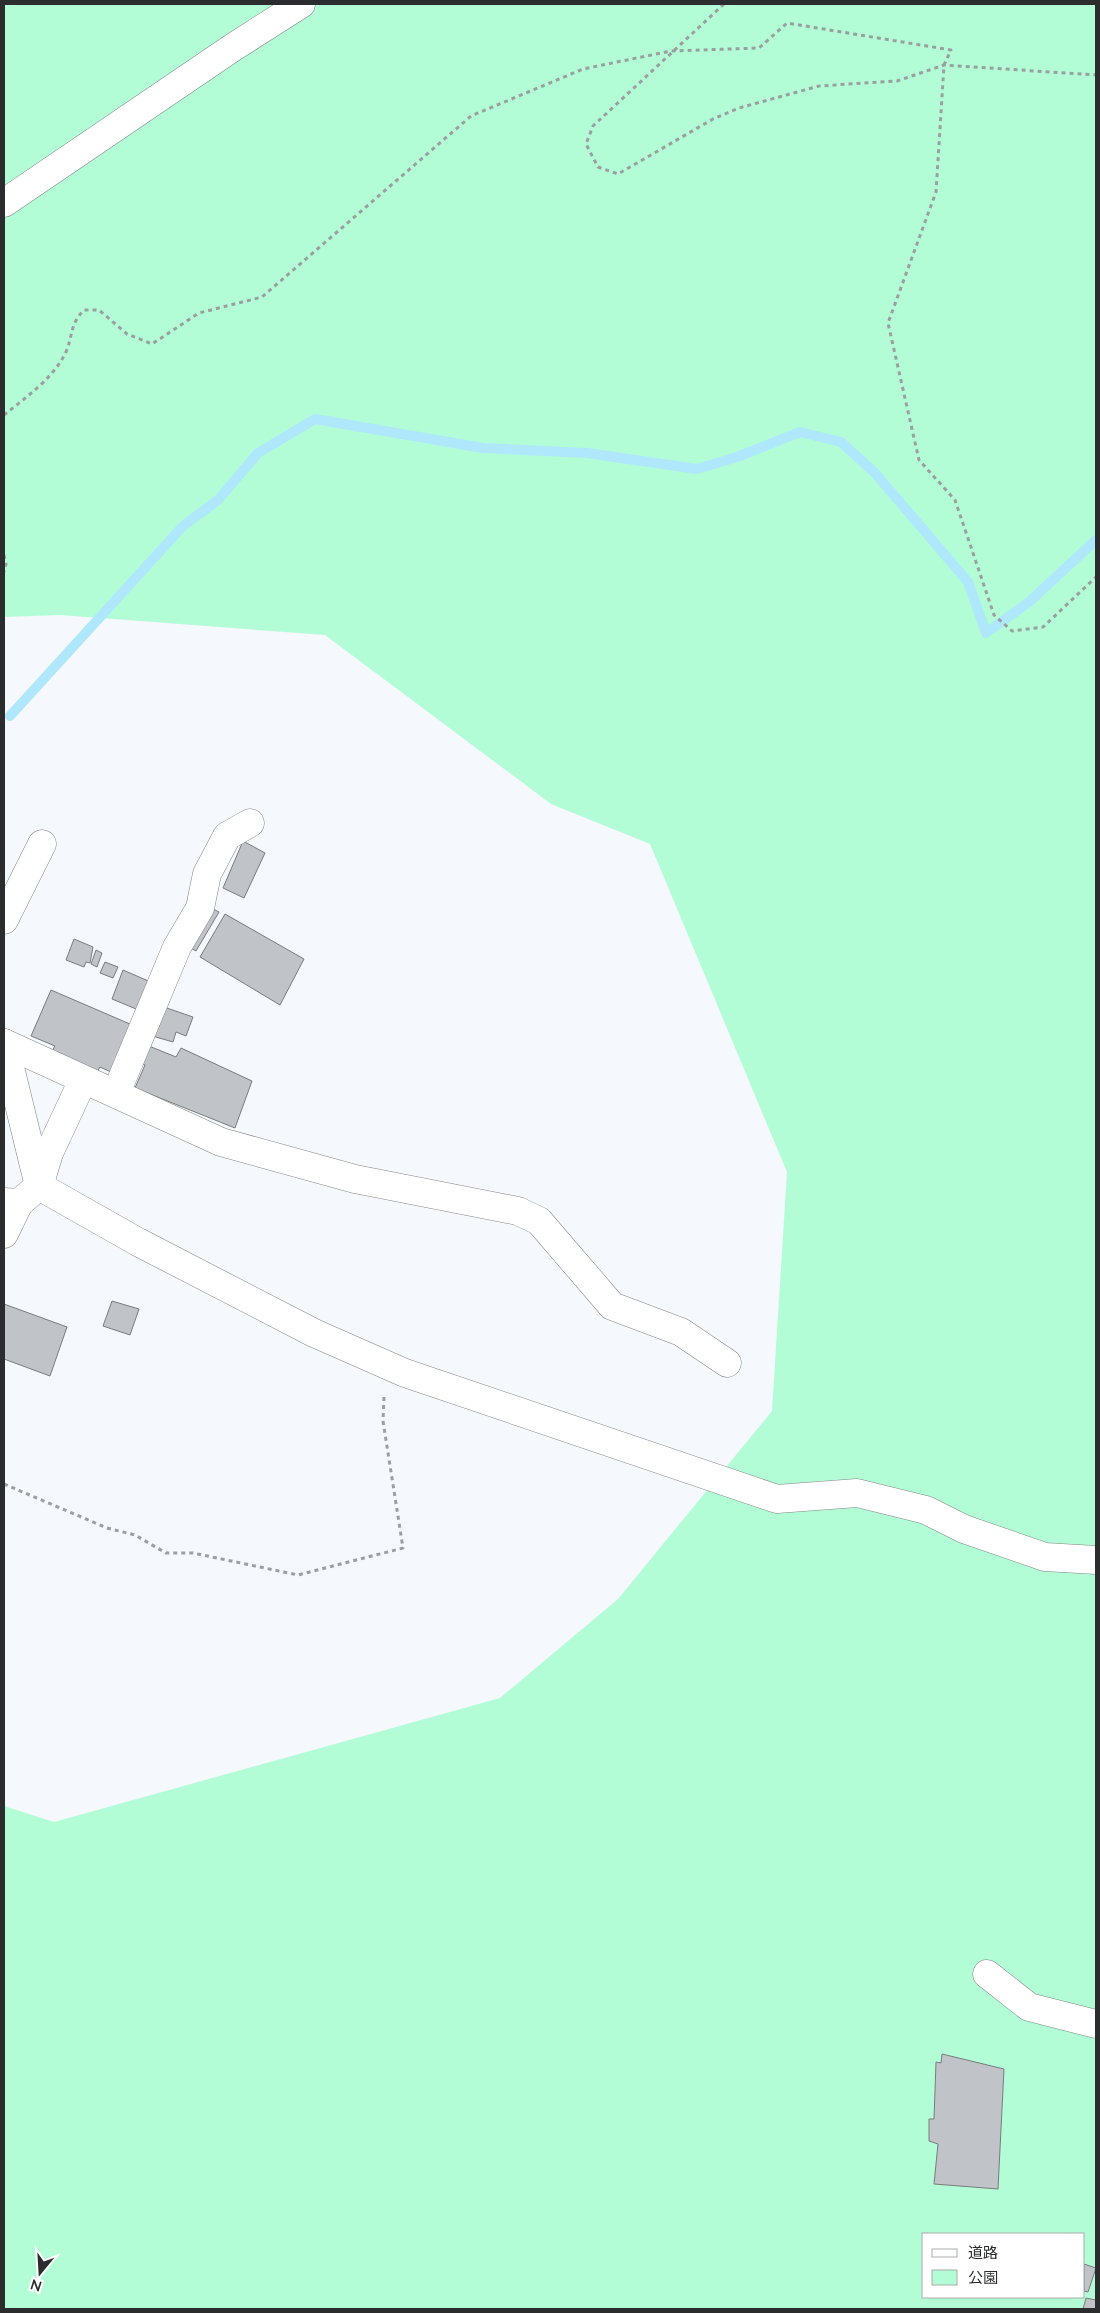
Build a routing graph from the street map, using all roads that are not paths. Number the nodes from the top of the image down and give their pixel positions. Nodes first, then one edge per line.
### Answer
1 (301, 4) edge
2 (4, 203) edge
3 (250, 823) dead end
4 (42, 844) dead end
5 (4, 920) edge
6 (4, 1043) edge
7 (83, 1080) junction
8 (116, 1093) junction
9 (21, 1197) edge
10 (4, 1234) edge
11 (727, 1362) dead end
12 (1096, 1560) edge
13 (987, 1974) dead end
14 (1096, 2024) edge

1 - 2 street
3 - 8 street
4 - 5 street
6 - 7 street
6 - 9 street
7 - 8 street
7 - 9 street
8 - 11 street
9 - 10 street
9 - 12 street
13 - 14 street

